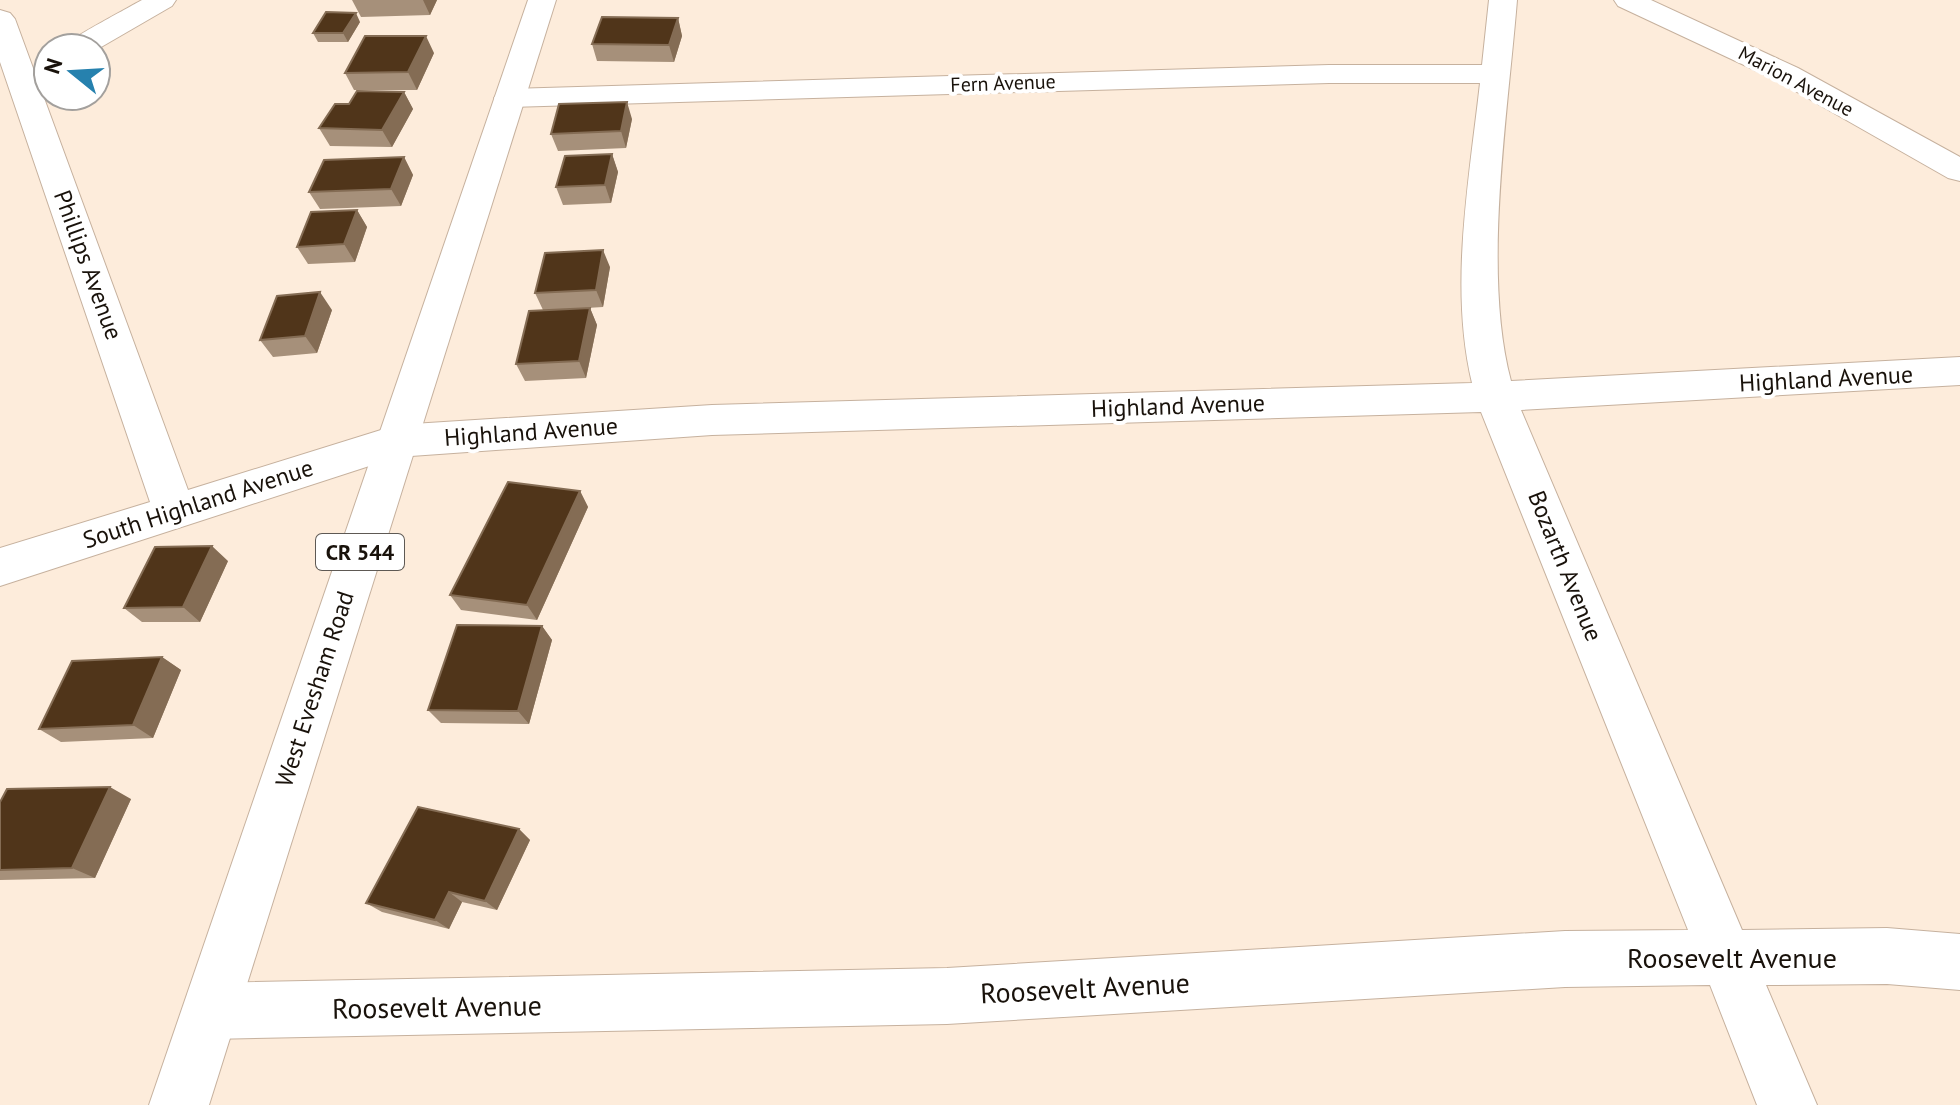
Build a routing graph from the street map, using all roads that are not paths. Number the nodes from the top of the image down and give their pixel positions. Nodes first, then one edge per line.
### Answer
1 (162, 0) edge
2 (542, 0) edge
3 (1503, 0) edge
4 (1628, 0) edge
5 (0, 19) edge
6 (110, 32) edge
7 (22, 70) edge
8 (1496, 74) junction
9 (510, 98) junction
10 (1960, 171) edge
11 (1960, 371) edge
12 (1495, 397) junction
13 (397, 441) junction
14 (175, 512) junction
15 (0, 567) edge
16 (1725, 958) junction
17 (1960, 962) edge
18 (210, 1011) junction
19 (179, 1105) edge
20 (1787, 1105) edge

1 - 6 street
2 - 9 street, West Evesham Road / CR 544
3 - 8 street, Bozarth Avenue
4 - 10 street, Marion Avenue
5 - 7 street, Phillips Avenue
7 - 14 street, Phillips Avenue
8 - 9 street, Fern Avenue
8 - 12 street, Bozarth Avenue
9 - 13 street, West Evesham Road / CR 544
11 - 12 street, Highland Avenue
12 - 13 street, Highland Avenue
12 - 16 street, Bozarth Avenue
13 - 14 street, South Highland Avenue
13 - 18 street, West Evesham Road / CR 544
14 - 15 street, South Highland Avenue
16 - 17 street, Roosevelt Avenue
16 - 18 street, Roosevelt Avenue
16 - 20 street, Bozarth Avenue
18 - 19 street, West Evesham Road / CR 544

